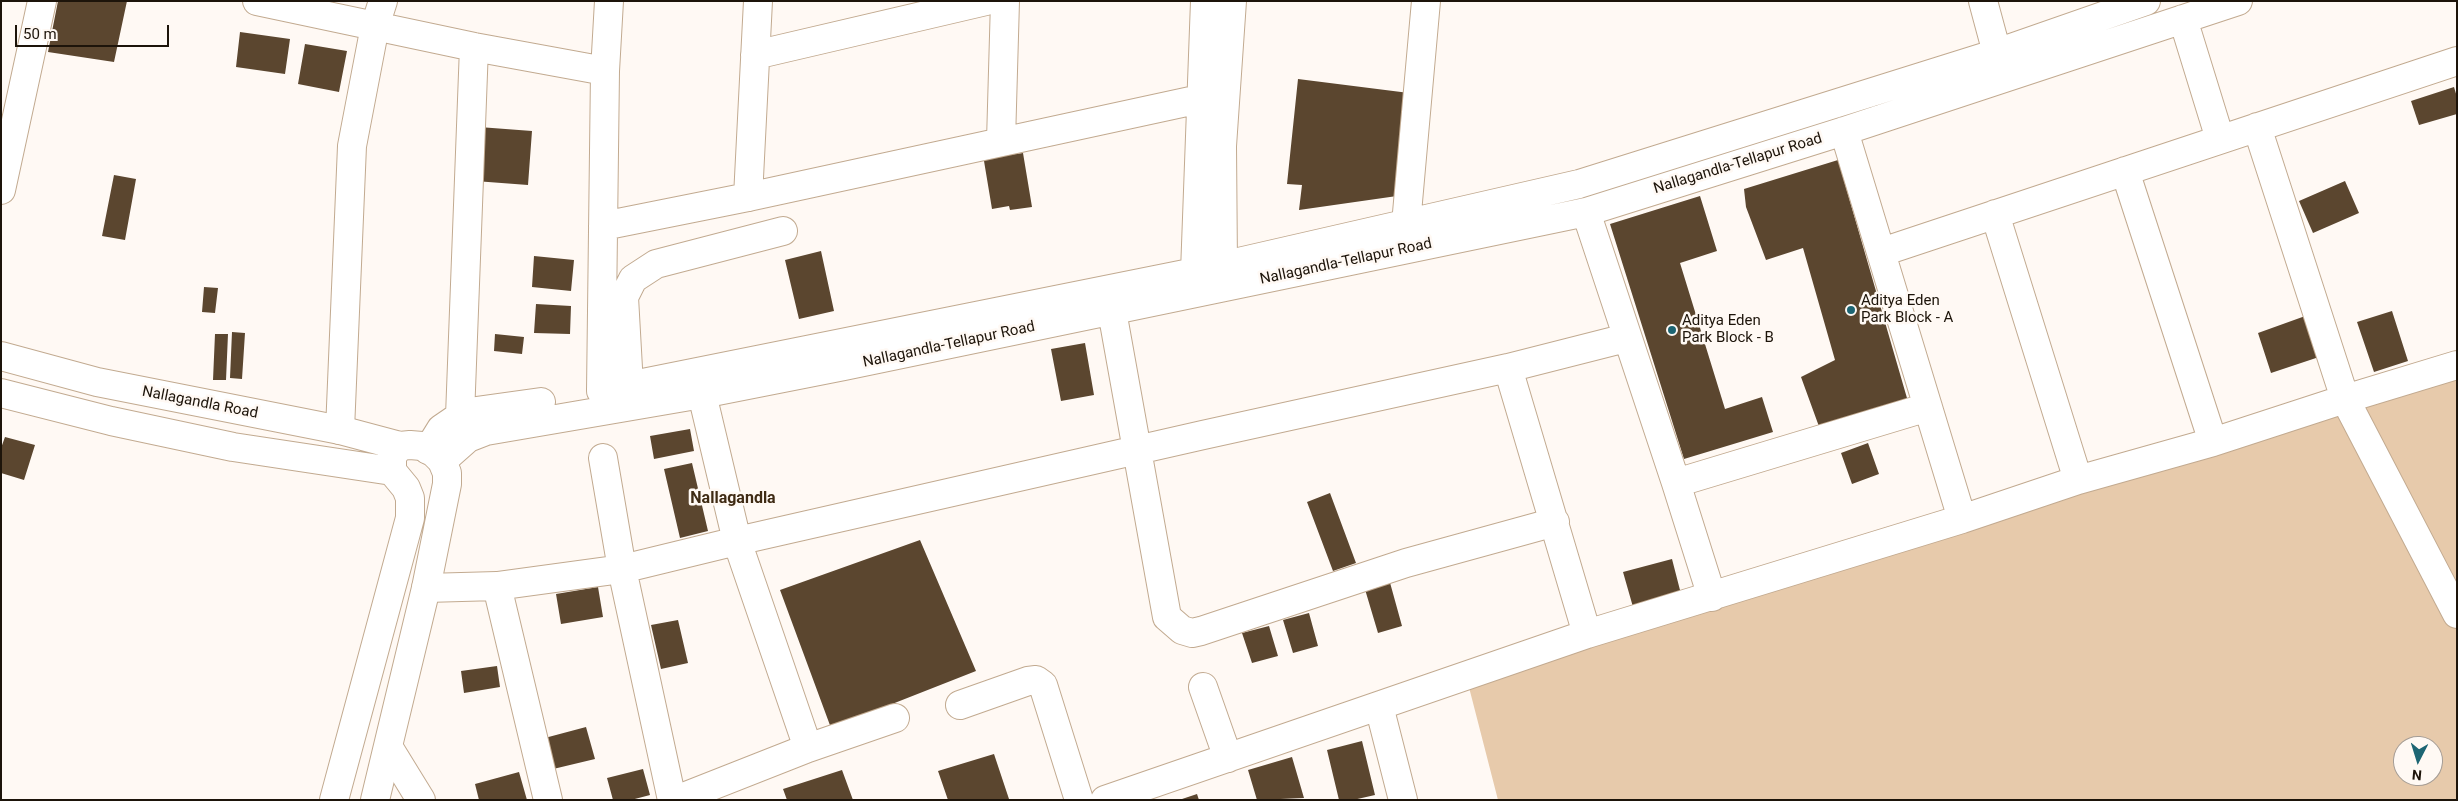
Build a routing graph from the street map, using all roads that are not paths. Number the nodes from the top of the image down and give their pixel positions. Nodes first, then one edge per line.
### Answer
1 (42, 1) edge
2 (257, 1) edge
3 (609, 1) edge
4 (758, 1) edge
5 (986, 1) edge
6 (1005, 1) edge
7 (1205, 1) edge
8 (1232, 1) edge
9 (1426, 1) edge
10 (1983, 1) edge
11 (2146, 1) edge
12 (2238, 1) edge
13 (379, 14) edge
14 (2183, 20) junction
15 (474, 47) junction
16 (1997, 53) junction
17 (755, 55) junction
18 (2457, 61) edge
19 (605, 71) junction
20 (1200, 99) junction
21 (2257, 127) junction
22 (1844, 131) junction
23 (2220, 139) junction
24 (1001, 141) junction
25 (2124, 171) junction
26 (1, 190) edge
27 (748, 197) junction
28 (1586, 212) junction
29 (1996, 214) junction
30 (1406, 224) junction
31 (603, 226) junction
32 (783, 231) dead end
33 (1882, 252) junction
34 (1223, 266) junction
35 (1195, 272) junction
36 (1112, 311) junction
37 (1626, 338) junction
38 (841, 355) junction
39 (1, 356) edge
40 (2457, 365) edge
41 (1508, 368) junction
42 (629, 386) junction
43 (601, 391) junction
44 (1, 393) edge
45 (702, 394) junction
46 (2345, 398) junction
47 (1928, 407) junction
48 (460, 416) junction
49 (340, 430) junction
50 (2213, 442) junction
51 (400, 446) junction
52 (1135, 452) junction
53 (435, 456) junction
54 (603, 458) dead end
55 (392, 471) junction
56 (2078, 480) junction
57 (1676, 482) junction
58 (1962, 519) junction
59 (1555, 522) junction
60 (737, 541) junction
61 (622, 569) junction
62 (497, 586) junction
63 (426, 588) junction
64 (1712, 597) junction
65 (2457, 614) edge
66 (1587, 634) junction
67 (1203, 687) dead end
68 (960, 705) dead end
69 (1379, 706) junction
70 (895, 718) dead end
71 (389, 748) junction
72 (808, 748) junction
73 (1228, 758) junction
74 (334, 800) edge
75 (375, 800) edge
76 (421, 800) edge
77 (548, 800) edge
78 (672, 800) edge
79 (676, 800) edge
80 (1079, 800) edge
81 (1105, 800) edge
82 (1403, 800) edge

1 - 26 street
2 - 13 street
3 - 19 street
4 - 17 street
5 - 17 street
6 - 24 street
7 - 20 street
8 - 34 street
9 - 30 street
10 - 16 street
11 - 16 street, Nallagandla-Tellapur Road
12 - 14 street, Nallagandla-Tellapur Road
13 - 15 street
13 - 49 street
14 - 22 street, Nallagandla-Tellapur Road
14 - 23 street
15 - 19 street
15 - 48 street
16 - 30 street, Nallagandla-Tellapur Road
17 - 27 street
18 - 21 street
19 - 31 street
20 - 24 street
20 - 35 street
21 - 23 street
21 - 46 street
22 - 28 street, Nallagandla-Tellapur Road
22 - 33 street
23 - 25 street
24 - 27 street
25 - 29 street
25 - 50 street
27 - 31 street
28 - 36 street, Nallagandla-Tellapur Road
28 - 37 street
29 - 33 street
29 - 56 street
30 - 34 street, Nallagandla-Tellapur Road
31 - 43 street
32 - 42 street
33 - 47 street
34 - 35 street, Nallagandla-Tellapur Road
35 - 38 street, Nallagandla-Tellapur Road
36 - 38 street, Nallagandla-Tellapur Road
36 - 52 street
37 - 41 street
37 - 57 street
38 - 42 street, Nallagandla-Tellapur Road
38 - 45 street, Nallagandla-Tellapur Road
39 - 49 street, Nallagandla Road
40 - 46 street
41 - 52 street
41 - 59 street
42 - 43 street, Nallagandla-Tellapur Road
43 - 48 street, Nallagandla-Tellapur Road
44 - 55 street
45 - 53 street, Nallagandla-Tellapur Road
45 - 60 street
46 - 50 street
46 - 65 street
47 - 57 street
47 - 58 street
48 - 53 street, Nallagandla-Tellapur Road
49 - 51 street, Nallagandla Road
50 - 56 street
51 - 53 street, Nallagandla Road
51 - 55 street
52 - 59 street
52 - 60 street
53 - 63 street
54 - 61 street
55 - 74 street
56 - 58 street
57 - 64 street
58 - 64 street
59 - 66 street
60 - 61 street
60 - 72 street
61 - 62 street
61 - 78 street
62 - 63 street
62 - 77 street
63 - 71 street
64 - 66 street
66 - 69 street
67 - 73 street
68 - 80 street
69 - 73 street
69 - 82 street
70 - 72 street
71 - 75 street
71 - 76 street
72 - 79 street
73 - 81 street

